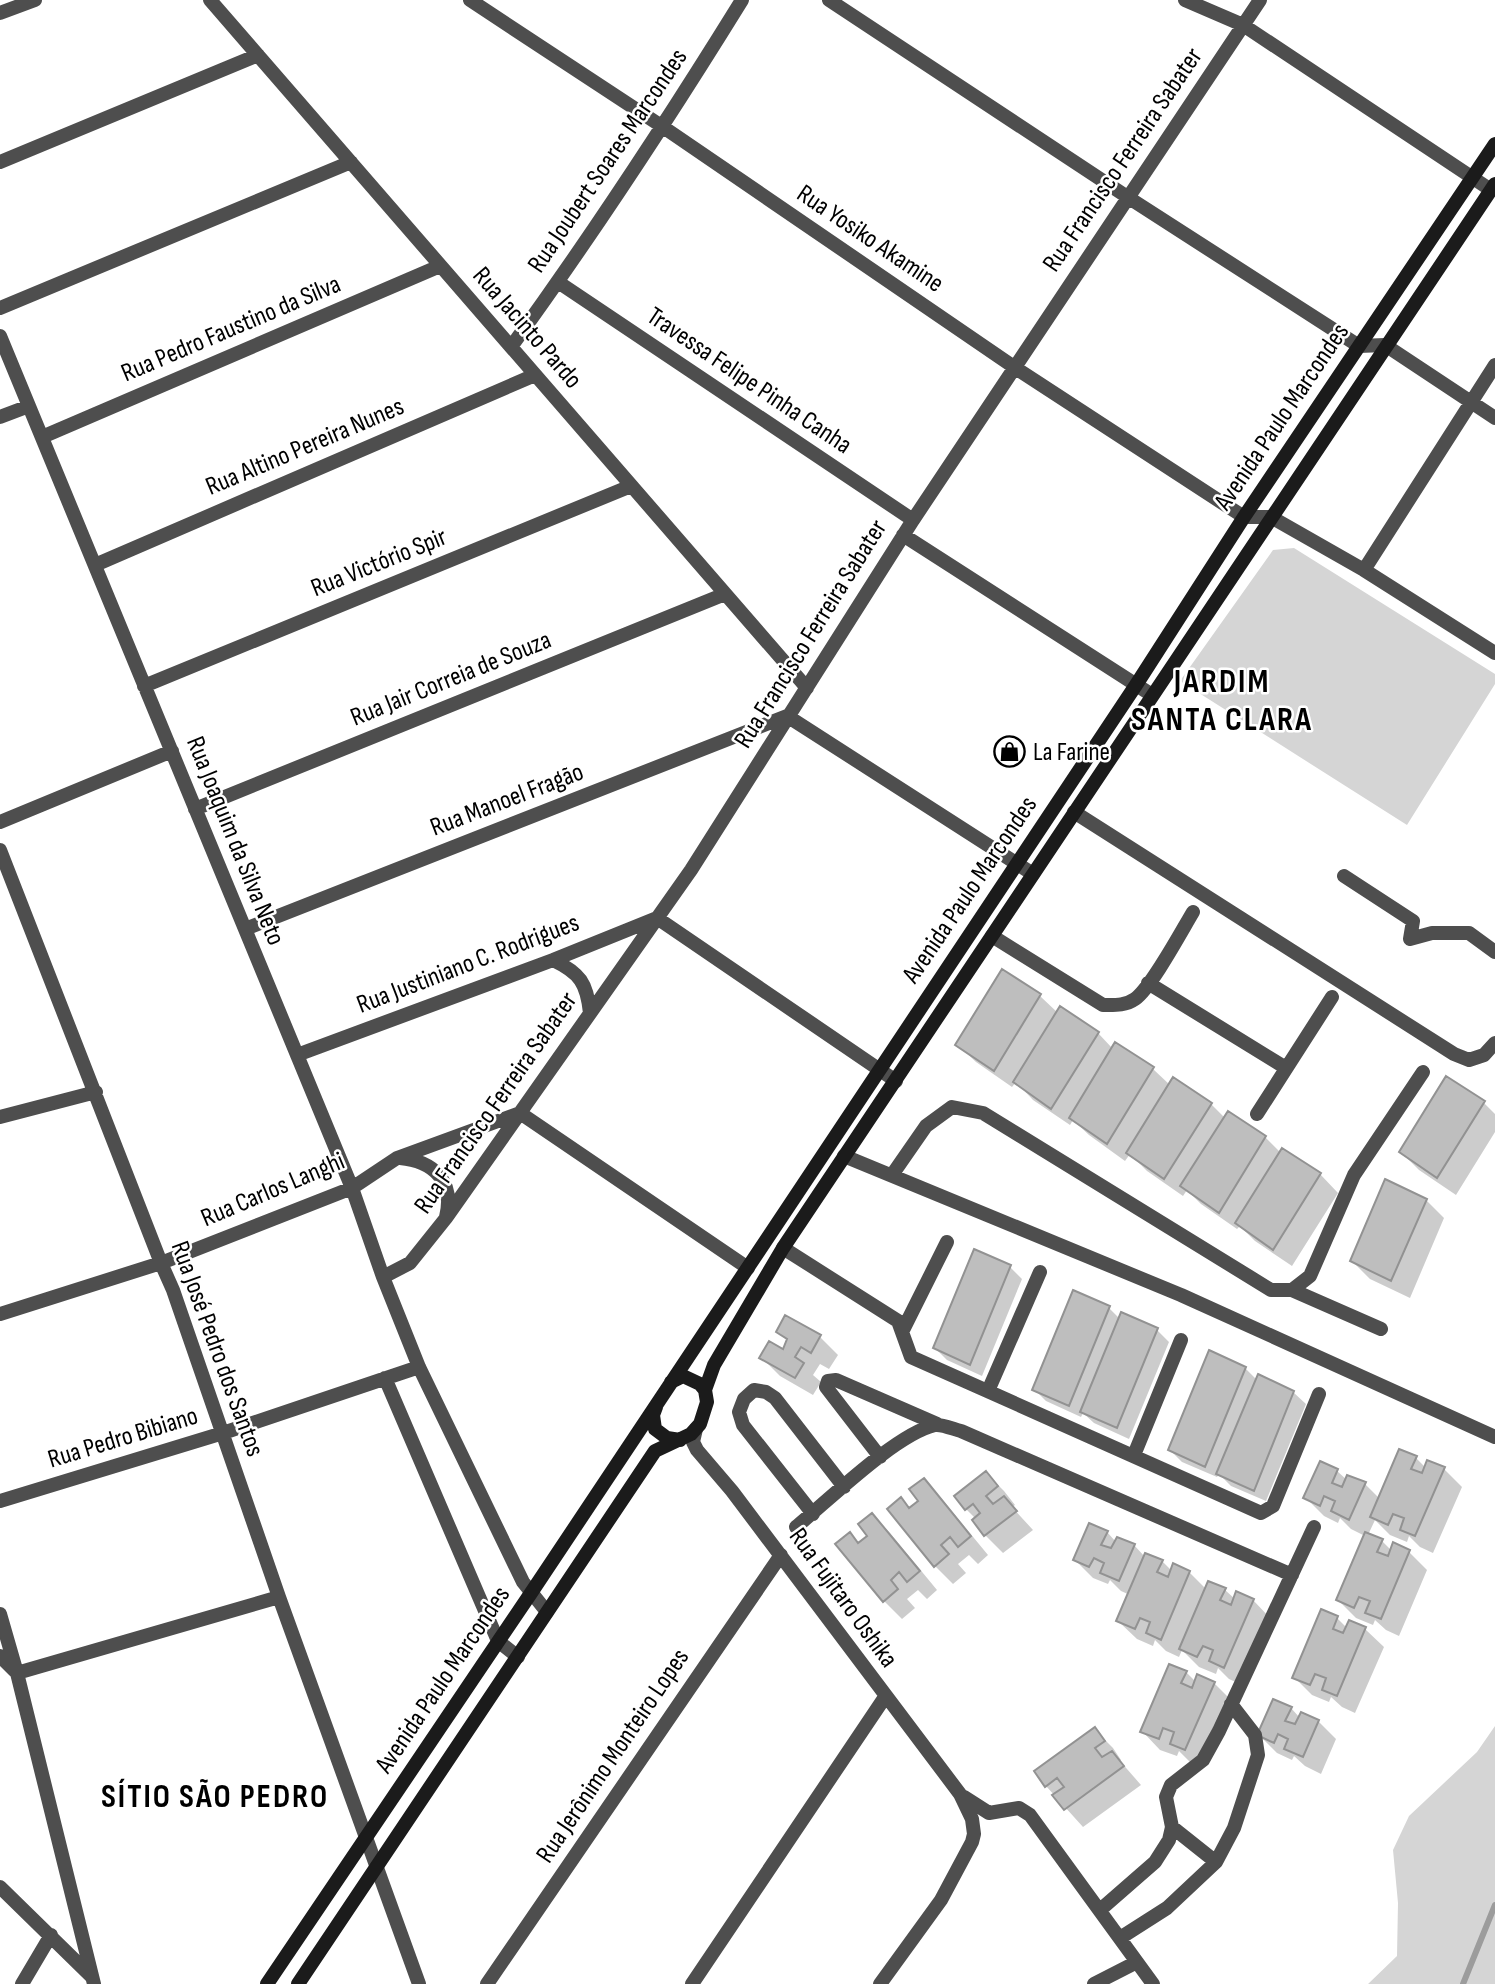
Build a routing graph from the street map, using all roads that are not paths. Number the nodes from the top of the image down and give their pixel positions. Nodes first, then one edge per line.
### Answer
1 (34, 0) edge
2 (210, 0) edge
3 (470, 0) edge
4 (742, 0) edge
5 (829, 0) edge
6 (1185, 0) edge
7 (1260, 0) edge
8 (0, 13) edge
9 (1243, 25) junction
10 (258, 55) junction
11 (663, 127) junction
12 (1495, 144) edge
13 (0, 162) edge
14 (351, 162) junction
15 (1473, 178) junction
16 (1493, 187) edge
17 (1129, 198) junction
18 (440, 266) junction
19 (558, 282) junction
20 (0, 308) edge
21 (0, 336) edge
22 (1385, 345) junction
23 (510, 346) junction
24 (1359, 346) junction
25 (1495, 365) edge
26 (1014, 367) junction
27 (535, 375) junction
28 (1470, 401) junction
29 (29, 406) junction
30 (0, 418) edge
31 (1495, 418) edge
32 (42, 437) junction
33 (631, 486) junction
34 (1244, 517) junction
35 (1271, 517) junction
36 (913, 520) junction
37 (903, 535) junction
38 (94, 565) junction
39 (1364, 570) junction
40 (725, 594) junction
41 (1495, 653) edge
42 (1136, 685) junction
43 (144, 686) junction
44 (807, 688) junction
45 (1152, 695) junction
46 (787, 716) junction
47 (172, 751) junction
48 (195, 809) junction
49 (1074, 813) junction
50 (0, 822) edge
51 (0, 850) edge
52 (1017, 863) junction
53 (1033, 874) junction
54 (1344, 876) dead end
55 (1194, 912) dead end
56 (657, 918) junction
57 (245, 929) junction
58 (992, 936) junction
59 (1495, 952) edge
60 (553, 960) junction
61 (1148, 983) junction
62 (1332, 997) dead end
63 (590, 1013) junction
64 (1495, 1043) edge
65 (297, 1055) junction
66 (1286, 1069) junction
67 (880, 1070) junction
68 (1423, 1072) dead end
69 (896, 1081) junction
70 (96, 1092) junction
71 (520, 1113) junction
72 (1257, 1114) dead end
73 (0, 1117) edge
74 (844, 1156) junction
75 (397, 1158) junction
76 (892, 1175) junction
77 (352, 1188) junction
78 (446, 1218) junction
79 (947, 1242) dead end
80 (783, 1248) junction
81 (161, 1263) junction
82 (748, 1268) junction
83 (1040, 1272) dead end
84 (383, 1277) junction
85 (1292, 1290) junction
86 (0, 1314) edge
87 (1381, 1329) dead end
88 (902, 1332) junction
89 (1181, 1340) dead end
90 (419, 1367) junction
91 (385, 1378) junction
92 (671, 1383) junction
93 (705, 1390) junction
94 (988, 1391) junction
95 (1320, 1394) dead end
96 (657, 1403) junction
97 (937, 1424) junction
98 (696, 1429) junction
99 (223, 1433) junction
100 (1495, 1437) edge
101 (681, 1440) junction
102 (1134, 1455) junction
103 (880, 1457) junction
104 (844, 1488) junction
105 (0, 1501) edge
106 (813, 1514) junction
107 (796, 1527) dead end
108 (1314, 1527) dead end
109 (781, 1555) junction
110 (1292, 1575) junction
111 (531, 1593) junction
112 (279, 1597) junction
113 (547, 1612) junction
114 (0, 1614) edge
115 (498, 1641) junction
116 (0, 1656) edge
117 (518, 1657) junction
118 (17, 1673) junction
119 (885, 1698) junction
120 (1231, 1704) junction
121 (960, 1794) junction
122 (1172, 1827) junction
123 (366, 1839) junction
124 (1216, 1862) junction
125 (376, 1868) junction
126 (0, 1886) edge
127 (1100, 1910) junction
128 (51, 1935) junction
129 (1120, 1938) junction
130 (1137, 1962) junction
131 (93, 1981) edge
132 (22, 1984) edge
133 (267, 1984) edge
134 (298, 1984) edge
135 (419, 1984) edge
136 (487, 1984) edge
137 (692, 1984) edge
138 (880, 1984) edge
139 (1094, 1984) edge
140 (1153, 1984) edge

1 - 8 street
2 - 10 street, Rua Jacinto Pardo
3 - 11 street, Rua Yosiko Akamine
4 - 11 street, Rua Joubert Soares Marcondes
5 - 17 street
6 - 9 street
7 - 9 street, Rua Francisco Ferreira Sabater
9 - 15 street
9 - 17 street, Rua Francisco Ferreira Sabater
10 - 13 street
10 - 14 street, Rua Jacinto Pardo
11 - 19 street, Rua Joubert Soares Marcondes
11 - 26 street, Rua Yosiko Akamine
12 - 15 street, Avenida Paulo Marcondes
14 - 18 street, Rua Jacinto Pardo
14 - 20 street
15 - 16 street
15 - 24 street, Avenida Paulo Marcondes
16 - 22 street, Avenida Paulo Marcondes
17 - 24 street
17 - 26 street, Rua Francisco Ferreira Sabater
18 - 23 street, Rua Jacinto Pardo
18 - 32 street, Rua Pedro Faustino da Silva
19 - 23 street, Rua Joubert Soares Marcondes
19 - 36 street, Travessa Felipe Pinha Canha
21 - 29 street, Rua Joaquim da Silva Neto
22 - 24 street
22 - 28 street
22 - 35 street, Avenida Paulo Marcondes
23 - 27 street, Rua Jacinto Pardo
24 - 34 street, Avenida Paulo Marcondes
25 - 28 street
26 - 34 street, Rua Yosiko Akamine
26 - 36 street, Rua Francisco Ferreira Sabater
27 - 33 street, Rua Jacinto Pardo
27 - 38 street, Rua Altino Pereira Nunes
28 - 31 street
28 - 39 street
29 - 30 street
29 - 32 street, Rua Joaquim da Silva Neto
32 - 38 street, Rua Joaquim da Silva Neto
33 - 40 street, Rua Jacinto Pardo
33 - 43 street, Rua Victório Spir
34 - 35 street
34 - 42 street, Avenida Paulo Marcondes
35 - 39 street
35 - 45 street, Avenida Paulo Marcondes
36 - 37 street, Rua Francisco Ferreira Sabater
37 - 42 street
37 - 44 street, Rua Francisco Ferreira Sabater
38 - 43 street, Rua Joaquim da Silva Neto
39 - 41 street
40 - 44 street, Rua Jacinto Pardo
40 - 48 street, Rua Jair Correia de Souza
42 - 45 street
42 - 52 street, Avenida Paulo Marcondes
43 - 47 street, Rua Joaquim da Silva Neto
44 - 46 street, Rua Francisco Ferreira Sabater
45 - 49 street, Avenida Paulo Marcondes
46 - 52 street
46 - 56 street, Rua Francisco Ferreira Sabater
46 - 57 street, Rua Manoel Fragão
47 - 48 street, Rua Joaquim da Silva Neto
47 - 50 street
48 - 57 street, Rua Joaquim da Silva Neto
49 - 53 street, Avenida Paulo Marcondes
49 - 64 street
51 - 70 street, Rua José Pedro dos Santos
52 - 53 street
52 - 67 street, Avenida Paulo Marcondes
53 - 58 street, Avenida Paulo Marcondes
54 - 59 street
55 - 61 street
56 - 60 street, Rua Justiniano C. Rodrigues
56 - 63 street, Rua Francisco Ferreira Sabater
56 - 67 street
57 - 65 street, Rua Joaquim da Silva Neto
58 - 61 street
58 - 69 street, Avenida Paulo Marcondes
60 - 63 street
60 - 65 street, Rua Justiniano C. Rodrigues
61 - 66 street
62 - 66 street
63 - 71 street, Rua Francisco Ferreira Sabater
65 - 77 street, Rua Joaquim da Silva Neto
66 - 72 street
67 - 69 street
67 - 82 street, Avenida Paulo Marcondes
68 - 85 street
69 - 74 street, Avenida Paulo Marcondes
70 - 73 street
70 - 81 street, Rua José Pedro dos Santos
71 - 75 street, Rua Carlos Langhi
71 - 78 street, Rua Francisco Ferreira Sabater
71 - 82 street
74 - 76 street
74 - 80 street, Avenida Paulo Marcondes
75 - 77 street, Rua Carlos Langhi
75 - 78 street
76 - 85 street
76 - 100 street
77 - 81 street, Rua Carlos Langhi
77 - 84 street, Rua Joaquim da Silva Neto
78 - 84 street, Rua Francisco Ferreira Sabater
79 - 88 street
80 - 88 street
80 - 93 street, Avenida Paulo Marcondes
81 - 86 street, Rua Carlos Langhi
81 - 99 street, Rua José Pedro dos Santos
82 - 92 street, Avenida Paulo Marcondes
83 - 94 street
84 - 90 street, Rua Joaquim da Silva Neto
85 - 87 street
88 - 94 street
89 - 102 street
90 - 91 street, Rua Pedro Bibiano
90 - 111 street, Rua Joaquim da Silva Neto
91 - 99 street, Rua Pedro Bibiano
91 - 115 street
92 - 93 street
92 - 96 street, Avenida Paulo Marcondes
93 - 98 street, Avenida Paulo Marcondes
94 - 102 street
95 - 102 street
96 - 101 street
96 - 111 street, Avenida Paulo Marcondes
97 - 103 street
97 - 103 street
97 - 110 street
98 - 101 street, Avenida Paulo Marcondes
98 - 109 street, Rua Fujitaro Oshika
99 - 105 street, Rua Pedro Bibiano
99 - 112 street, Rua José Pedro dos Santos
101 - 113 street, Avenida Paulo Marcondes
103 - 104 street
104 - 106 street
104 - 106 street
106 - 107 street
108 - 110 street
109 - 119 street, Rua Fujitaro Oshika
109 - 136 street, Rua Jerônimo Monteiro Lopes
110 - 120 street
111 - 113 street, Rua Joaquim da Silva Neto
111 - 115 street, Avenida Paulo Marcondes
112 - 118 street
112 - 123 street, Rua José Pedro dos Santos
113 - 117 street, Avenida Paulo Marcondes
114 - 118 street
115 - 117 street
115 - 123 street, Avenida Paulo Marcondes
116 - 118 street
117 - 125 street, Avenida Paulo Marcondes
118 - 131 street
119 - 121 street, Rua Fujitaro Oshika
119 - 137 street
120 - 122 street
120 - 124 street
121 - 127 street
121 - 138 street
122 - 124 street
122 - 127 street
123 - 125 street, Rua José Pedro dos Santos
123 - 133 street, Avenida Paulo Marcondes
124 - 129 street
125 - 134 street, Avenida Paulo Marcondes
125 - 135 street, Rua José Pedro dos Santos
126 - 128 street
127 - 129 street
128 - 131 street
128 - 132 street
129 - 130 street
130 - 139 street
130 - 140 street

